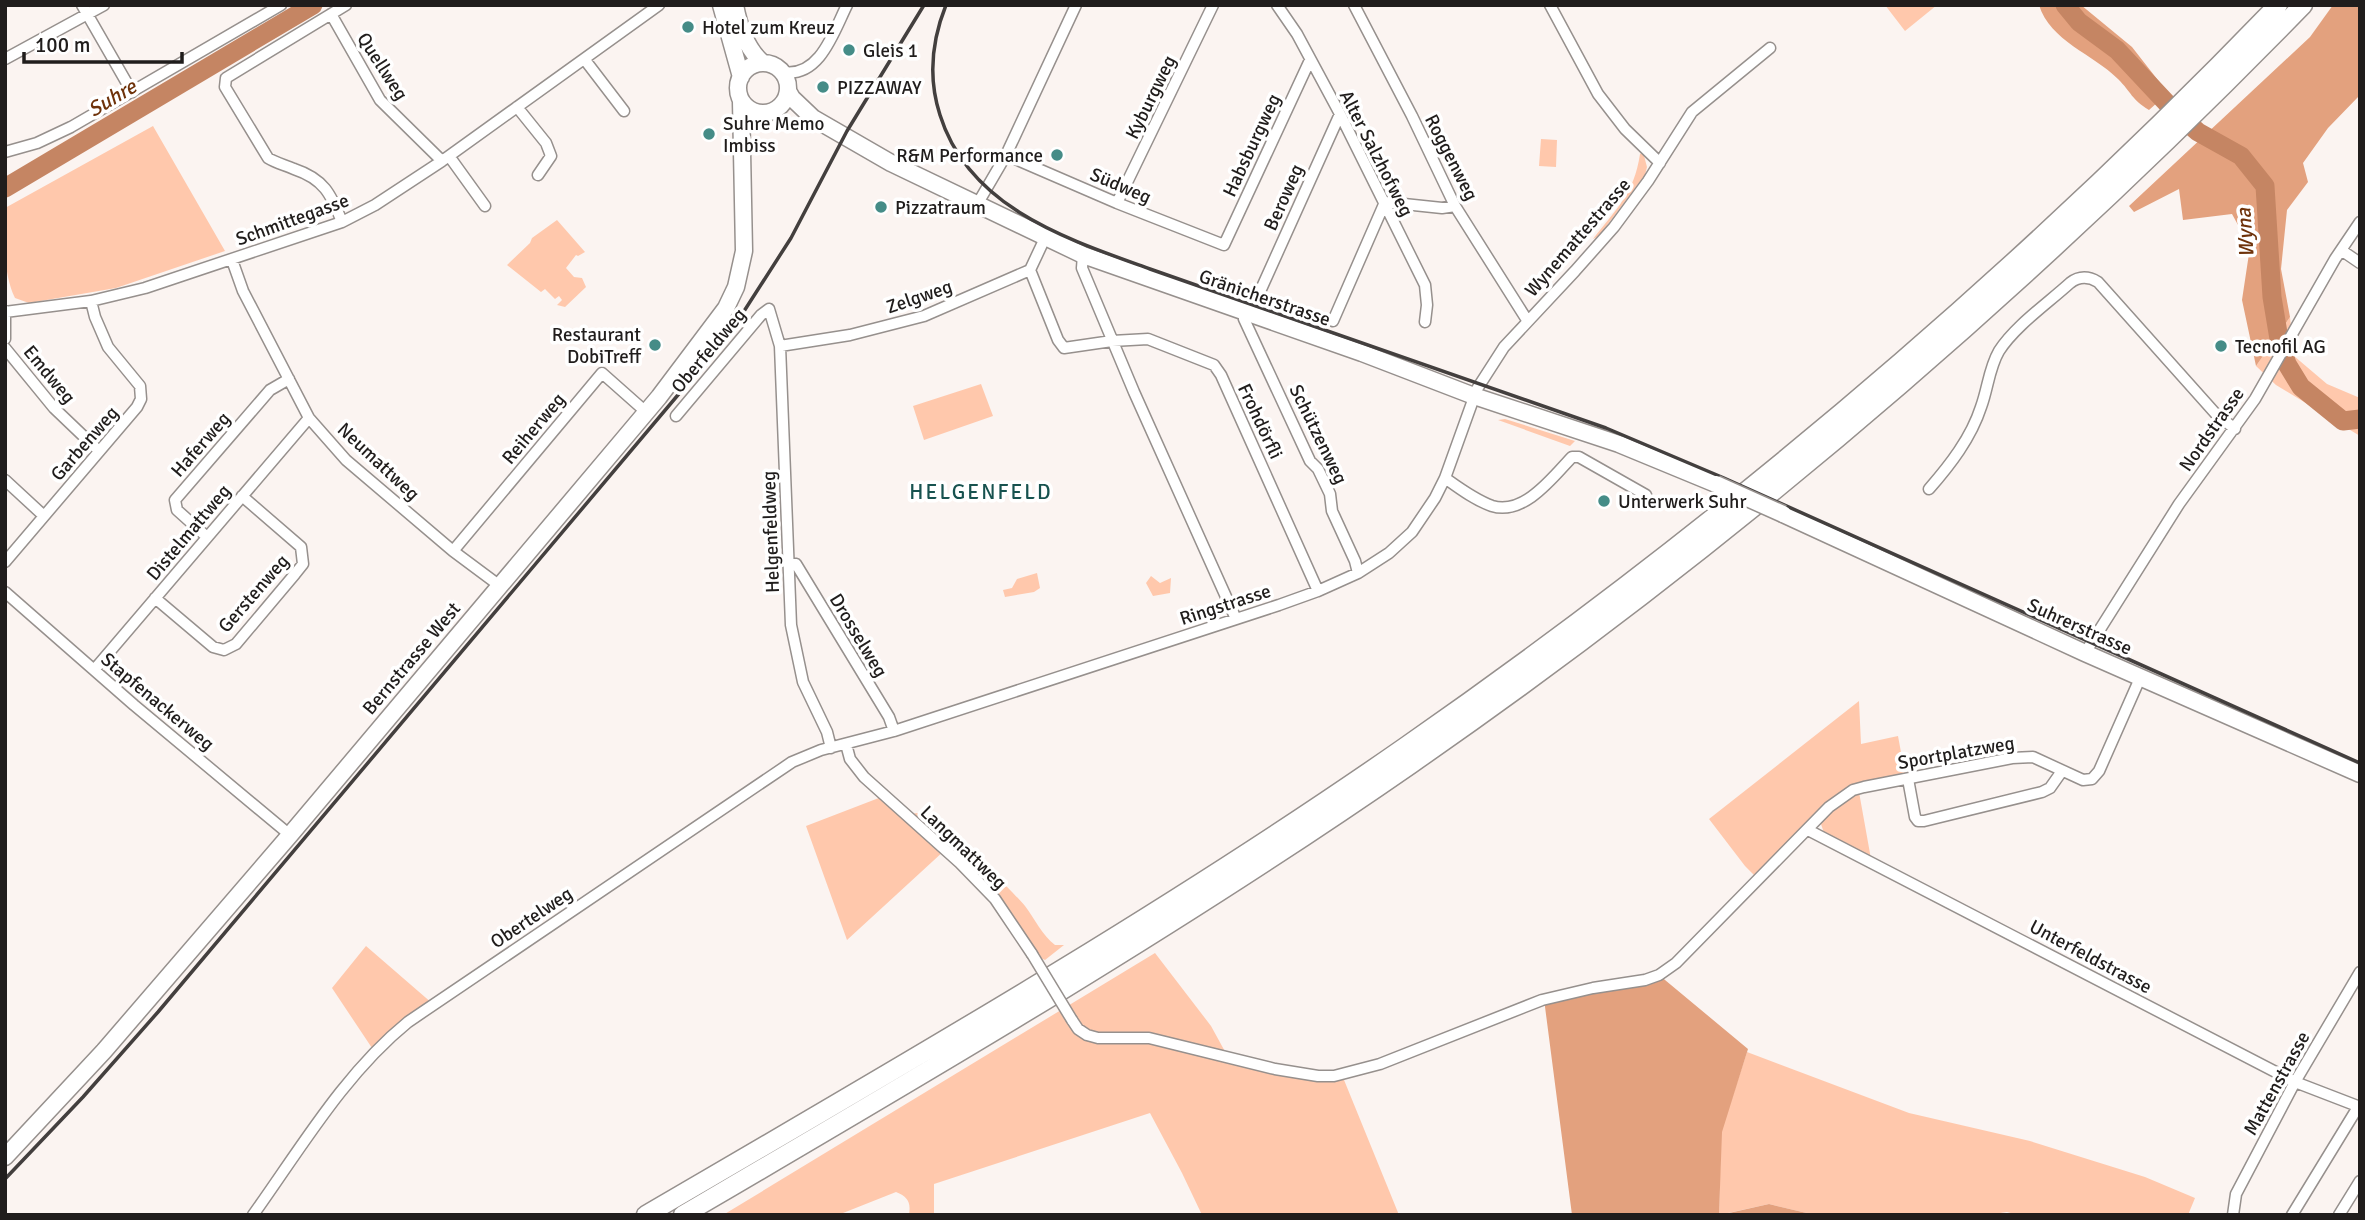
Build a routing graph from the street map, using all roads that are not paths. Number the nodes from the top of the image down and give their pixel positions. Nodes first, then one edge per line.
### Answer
1 (104, 5) edge
2 (281, 5) edge
3 (346, 5) edge
4 (659, 5) edge
5 (721, 5) edge
6 (735, 5) edge
7 (847, 5) edge
8 (1076, 5) edge
9 (1213, 5) edge
10 (1277, 5) edge
11 (1354, 5) edge
12 (1550, 5) edge
13 (2278, 5) edge
14 (2304, 5) edge
15 (85, 10) edge
16 (331, 14) junction
17 (1770, 48) dead end
18 (5, 59) edge
19 (585, 60) junction
20 (1310, 60) junction
21 (763, 63) junction
22 (783, 72) junction
23 (741, 77) junction
24 (788, 91) junction
25 (132, 92) junction
26 (741, 100) junction
27 (517, 107) junction
28 (2188, 109) junction
29 (624, 111) dead end
30 (769, 112) junction
31 (1340, 114) junction
32 (813, 118) junction
33 (2171, 125) junction
34 (743, 139) junction
35 (5, 152) edge
36 (1006, 155) junction
37 (446, 158) junction
38 (1660, 163) junction
39 (538, 175) dead end
40 (1385, 202) junction
41 (1117, 203) junction
42 (978, 204) junction
43 (485, 206) dead end
44 (1455, 206) junction
45 (342, 222) junction
46 (2360, 222) edge
47 (1045, 238) junction
48 (1224, 245) joint
49 (2341, 250) junction
50 (1083, 255) junction
51 (232, 260) junction
52 (2360, 263) edge
53 (1030, 270) junction
54 (1258, 296) dead end
55 (91, 301) junction
56 (769, 309) joint
57 (5, 311) edge
58 (1245, 312) junction
59 (1527, 320) junction
60 (1333, 321) dead end
61 (1425, 323) dead end
62 (5, 339) edge
63 (1112, 341) junction
64 (780, 346) junction
65 (5, 348) edge
66 (289, 379) junction
67 (1474, 396) junction
68 (646, 412) junction
69 (676, 416) dead end
70 (309, 418) junction
71 (2235, 429) junction
72 (99, 452) junction
73 (1444, 478) junction
74 (5, 480) edge
75 (1716, 484) joint
76 (1929, 489) dead end
77 (1646, 495) dead end
78 (242, 496) junction
79 (44, 516) junction
80 (207, 537) junction
81 (453, 551) junction
82 (5, 562) edge
83 (789, 563) junction
84 (1358, 573) junction
85 (500, 586) junction
86 (1318, 591) junction
87 (5, 592) edge
88 (155, 598) junction
89 (1236, 619) junction
90 (2085, 653) junction
91 (94, 670) junction
92 (2141, 677) junction
93 (894, 731) junction
94 (846, 744) junction
95 (831, 748) junction
96 (2062, 771) junction
97 (2360, 774) edge
98 (1909, 779) junction
99 (1808, 830) junction
100 (290, 835) junction
101 (2360, 972) edge
102 (1072, 1020) joint
103 (2295, 1082) junction
104 (2359, 1107) edge
105 (5, 1157) edge
106 (2360, 1181) edge
107 (253, 1215) edge
108 (646, 1215) edge
109 (682, 1215) edge
110 (2233, 1215) edge
111 (2292, 1215) edge
112 (2339, 1215) edge

1 - 15 street
2 - 25 street
3 - 16 street
4 - 19 street, Schmittegasse
5 - 23 main road
6 - 21 main road
7 - 22 street
8 - 36 street
9 - 41 street, Kyburgweg
10 - 20 street, Alter Salzhofweg
11 - 44 street, Roggenweg
12 - 38 street
13 - 28 highway
14 - 28 highway
15 - 18 street
15 - 25 street
16 - 37 street, Quellweg
16 - 45 street
17 - 38 street, Wynemattestrasse
19 - 27 street, Schmittegasse
19 - 29 street
20 - 31 street, Alter Salzhofweg
20 - 48 street, Habsburgweg
21 - 22 main road
21 - 23 main road
22 - 24 main road
23 - 26 main road
24 - 30 main road
24 - 32 main road, Gränicherstrasse
25 - 35 street
26 - 30 main road
26 - 34 main road, Bernstrasse West
27 - 37 street, Schmittegasse
27 - 39 street
28 - 33 highway
30 - 32 main road, Gränicherstrasse
30 - 34 main road
31 - 40 street, Alter Salzhofweg
31 - 54 street, Beroweg
32 - 42 main road, Gränicherstrasse
33 - 108 highway
33 - 109 highway
34 - 68 main road, Bernstrasse West
36 - 41 street, Südweg
36 - 42 street
37 - 43 street, Quellweg
37 - 45 street, Schmittegasse
38 - 59 street, Wynemattestrasse
40 - 44 street
40 - 60 street
40 - 61 street, Alter Salzhofweg
41 - 48 street, Südweg
42 - 47 main road, Gränicherstrasse
44 - 59 street, Roggenweg
45 - 51 street, Schmittegasse
46 - 49 street, Nordstrasse
47 - 50 main road, Gränicherstrasse
47 - 53 street
49 - 52 street
49 - 71 street, Nordstrasse
50 - 58 main road, Gränicherstrasse
50 - 63 street
51 - 55 street, Schmittegasse
51 - 66 street, Neumattweg
53 - 63 street, Frohdörfli
53 - 64 street, Zelgweg
55 - 57 street, Schmittegasse
55 - 72 street, Garbenweg
56 - 64 street, Helgenfeldweg
56 - 69 street, Oberfeldweg
57 - 62 street
58 - 67 main road, Gränicherstrasse
58 - 84 street, Schützenweg
59 - 67 street, Wynemattestrasse
63 - 86 street, Frohdörfli
63 - 89 street
64 - 83 street, Helgenfeldweg
65 - 72 street, Emdweg
66 - 70 street, Neumattweg
66 - 80 street, Haferweg
67 - 73 street, Ringstrasse
67 - 75 main road, Gränicherstrasse
68 - 81 street, Reiherweg
68 - 85 main road, Bernstrasse West
70 - 78 street, Distelmattweg
70 - 81 street, Neumattweg
71 - 76 street
71 - 90 street, Nordstrasse
72 - 79 street, Garbenweg
73 - 77 street
73 - 84 street, Ringstrasse
74 - 79 street
75 - 90 main road, Suhrerstrasse, bridge
78 - 80 street, Distelmattweg
78 - 88 street, Gerstenweg
79 - 82 street, Garbenweg
80 - 88 street, Distelmattweg
81 - 85 street, Neumattweg
83 - 93 street, Drosselweg
83 - 95 street, Helgenfeldweg
84 - 86 street, Ringstrasse
85 - 100 main road, Bernstrasse West
86 - 89 street, Ringstrasse
87 - 91 street, Stapfenackerweg
88 - 91 street, Distelmattweg
89 - 93 street, Ringstrasse
90 - 92 main road, Suhrerstrasse
91 - 100 street, Stapfenackerweg
92 - 96 street, Sportplatzweg
92 - 97 main road, Suhrerstrasse
93 - 94 street, Obertelweg
94 - 95 street, Obertelweg
94 - 102 street, Langmattweg, bridge
95 - 107 street, Obertelweg
96 - 98 street, Sportplatzweg
96 - 98 street
98 - 99 street, Sportplatzweg
99 - 102 street, Sportplatzweg
99 - 103 street, Unterfeldstrasse
100 - 105 main road, Bernstrasse West
101 - 103 street, Mattenstrasse
103 - 104 street, Unterfeldstrasse
103 - 110 street, Mattenstrasse
104 - 111 street
106 - 112 street

